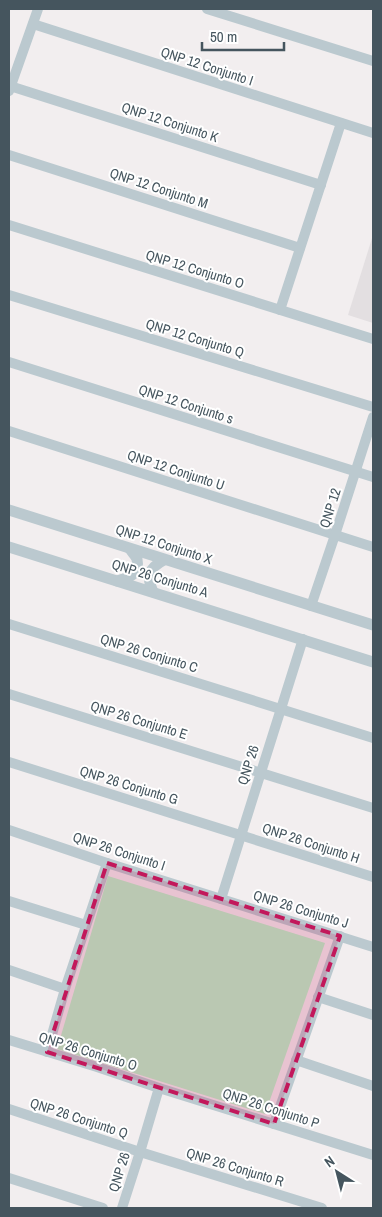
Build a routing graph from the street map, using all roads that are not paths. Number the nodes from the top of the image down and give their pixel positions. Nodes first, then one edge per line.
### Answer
1 (38, 9) edge
2 (207, 9) edge
3 (33, 24) junction
4 (373, 61) edge
5 (10, 88) edge
6 (341, 123) junction
7 (373, 132) edge
8 (9, 155) edge
9 (321, 185) junction
10 (9, 225) edge
11 (300, 248) junction
12 (9, 295) edge
13 (280, 310) junction
14 (373, 339) edge
15 (9, 362) edge
16 (373, 407) edge
17 (373, 417) edge
18 (9, 431) edge
19 (356, 472) junction
20 (373, 477) edge
21 (9, 510) edge
22 (335, 535) junction
23 (9, 546) edge
24 (373, 547) edge
25 (130, 549) junction
26 (164, 560) junction
27 (118, 581) junction
28 (153, 592) junction
29 (311, 606) junction
30 (9, 624) edge
31 (373, 625) edge
32 (303, 639) junction
33 (373, 662) edge
34 (9, 694) edge
35 (281, 709) junction
36 (373, 738) edge
37 (9, 762) edge
38 (260, 772) junction
39 (373, 808) edge
40 (9, 830) edge
41 (241, 835) junction
42 (107, 863) junction
43 (373, 877) edge
44 (221, 899) junction
45 (9, 901) edge
46 (86, 925) junction
47 (340, 936) junction
48 (373, 946) edge
49 (9, 970) edge
50 (66, 989) junction
51 (318, 997) junction
52 (373, 1015) edge
53 (9, 1040) edge
54 (47, 1052) junction
55 (296, 1060) junction
56 (373, 1086) edge
57 (160, 1088) junction
58 (9, 1109) edge
59 (274, 1124) junction
60 (140, 1152) junction
61 (373, 1155) edge
62 (9, 1178) edge
63 (103, 1208) edge
64 (122, 1208) edge
65 (322, 1208) edge

1 - 3 street
2 - 4 street
3 - 5 street
3 - 6 street, QNP 12 Conjunto I
5 - 9 street, QNP 12 Conjunto K
6 - 7 street, QNP 12 Conjunto I
6 - 9 street
8 - 11 street, QNP 12 Conjunto M
9 - 11 street
10 - 13 street, QNP 12 Conjunto O
11 - 13 street
12 - 16 street, QNP 12 Conjunto Q
13 - 14 street, QNP 12 Conjunto O
15 - 19 street, QNP 12 Conjunto s
17 - 19 street, QNP 12
18 - 22 street, QNP 12 Conjunto U
19 - 20 street, QNP 12 Conjunto s
19 - 22 street, QNP 12
21 - 25 street, QNP 12 Conjunto X
22 - 24 street, QNP 12 Conjunto U
22 - 29 street, QNP 12
23 - 27 street, QNP 26 Conjunto A
25 - 26 street, QNP 12 Conjunto X
25 - 27 street
26 - 28 street
26 - 29 street, QNP 12 Conjunto X
27 - 28 street, QNP 26 Conjunto A
28 - 32 street, QNP 26 Conjunto A
29 - 31 street, QNP 12 Conjunto X
30 - 35 street, QNP 26 Conjunto C
32 - 33 street, QNP 26 Conjunto A
32 - 35 street, QNP 26
34 - 38 street, QNP 26 Conjunto E
35 - 36 street, QNP 26 Conjunto C
35 - 38 street, QNP 26
37 - 41 street, QNP 26 Conjunto G
38 - 39 street, QNP 26 Conjunto E
38 - 41 street, QNP 26
40 - 42 street, QNP 26 Conjunto I
41 - 43 street, QNP 26 Conjunto H
41 - 44 street, QNP 26
42 - 44 street, QNP 26 Conjunto I
42 - 46 street
44 - 47 street, QNP 26 Conjunto J
45 - 46 street
46 - 50 street
47 - 48 street, QNP 26 Conjunto J
47 - 51 street
49 - 50 street
50 - 54 street
51 - 52 street
51 - 55 street
53 - 54 street, QNP 26 Conjunto O
54 - 57 street, QNP 26 Conjunto O
55 - 56 street
55 - 59 street
57 - 59 street, QNP 26 Conjunto P
57 - 60 street, QNP 26
58 - 60 street, QNP 26 Conjunto Q
59 - 61 street, QNP 26 Conjunto P
60 - 64 street, QNP 26
60 - 65 street, QNP 26 Conjunto R
62 - 63 street

